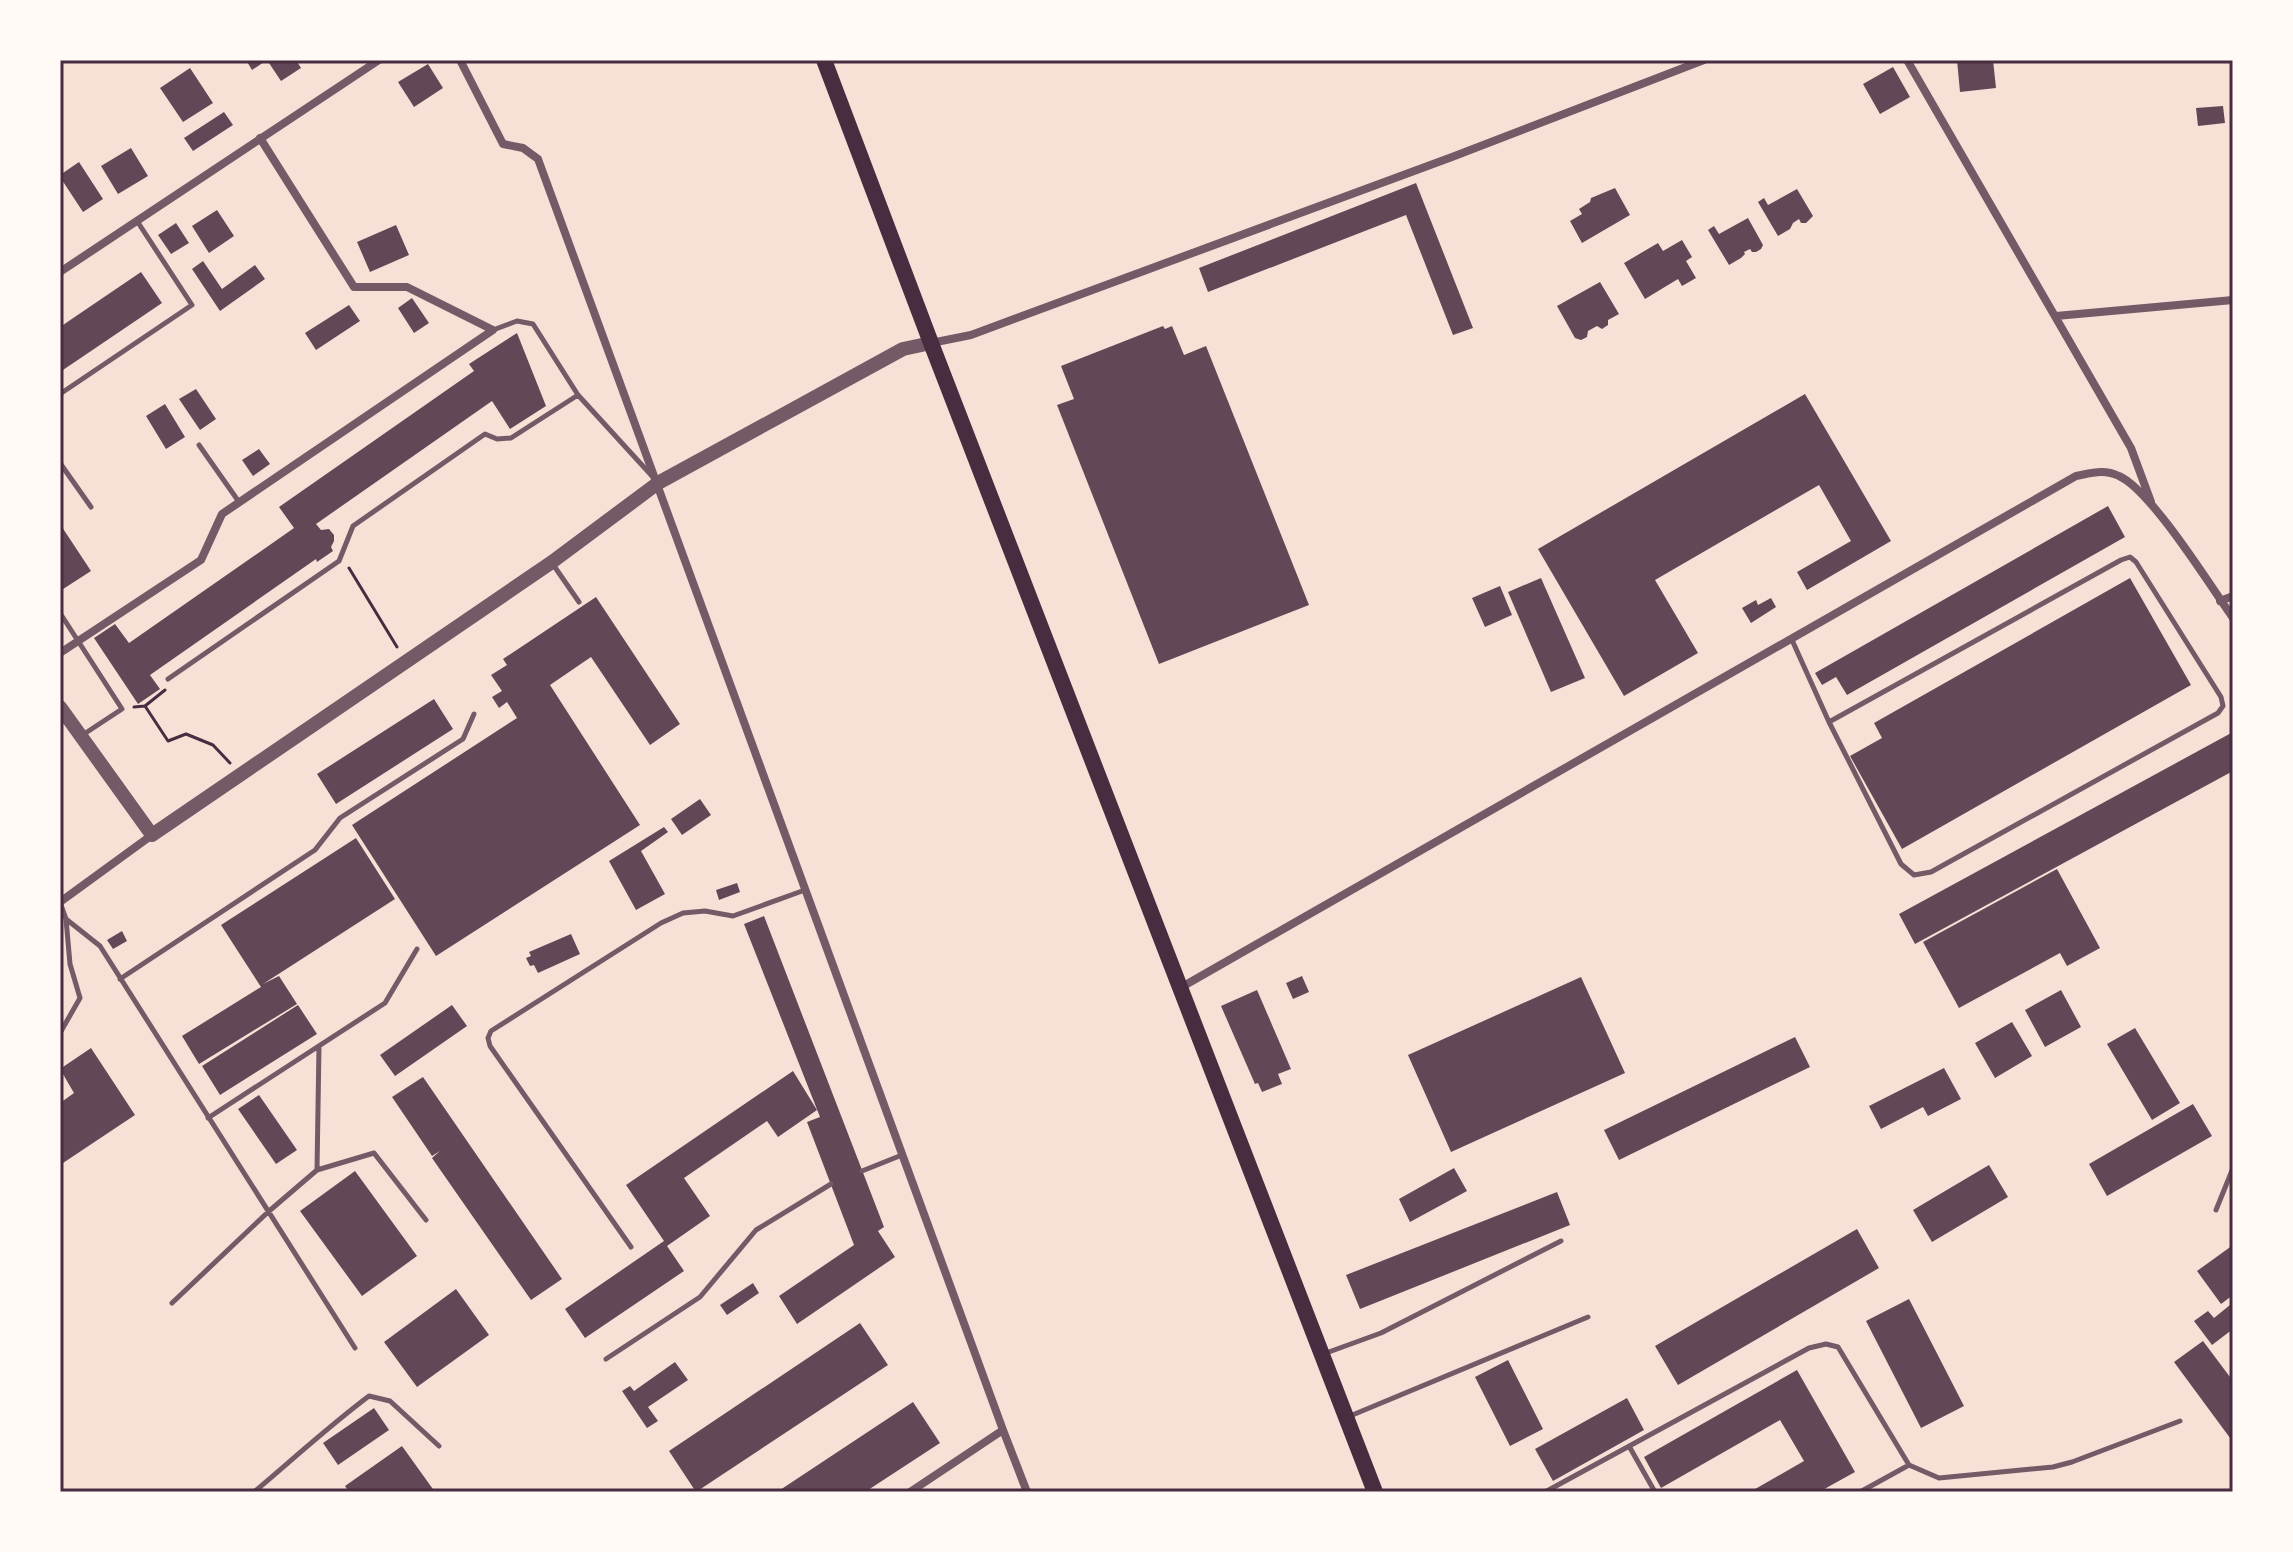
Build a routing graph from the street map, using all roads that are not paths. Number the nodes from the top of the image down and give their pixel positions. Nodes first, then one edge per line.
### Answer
1 (379, 60) edge
2 (460, 60) edge
3 (824, 60) edge
4 (1704, 60) edge
5 (1907, 60) edge
6 (260, 138) junction
7 (136, 220) junction
8 (60, 272) edge
9 (2233, 300) edge
10 (2056, 316) junction
11 (493, 330) junction
12 (931, 343) junction
13 (60, 394) edge
14 (578, 395) junction
15 (199, 445) dead end
16 (60, 463) edge
17 (658, 483) junction
18 (239, 502) junction
19 (2151, 502) junction
20 (91, 507) dead end
21 (552, 562) junction
22 (2233, 596) edge
23 (2220, 601) junction
24 (579, 602) dead end
25 (60, 613) edge
26 (2233, 618) edge
27 (1792, 640) junction
28 (78, 641) junction
29 (60, 653) edge
30 (168, 679) road end
31 (60, 707) edge
32 (474, 714) dead end
33 (1829, 722) junction
34 (81, 737) junction
35 (152, 835) junction
36 (806, 889) junction
37 (60, 902) edge
38 (66, 919) junction
39 (417, 949) dead end
40 (120, 979) junction
41 (1179, 988) junction
42 (60, 1033) edge
43 (319, 1046) junction
44 (208, 1118) junction
45 (902, 1155) junction
46 (2233, 1168) edge
47 (317, 1170) junction
48 (862, 1171) dead end
49 (831, 1184) dead end
50 (2216, 1210) dead end
51 (268, 1212) junction
52 (426, 1220) dead end
53 (1561, 1241) dead end
54 (631, 1247) dead end
55 (172, 1303) dead end
56 (1588, 1317) dead end
57 (355, 1348) dead end
58 (1321, 1355) junction
59 (606, 1359) dead end
60 (1346, 1417) junction
61 (2180, 1421) dead end
62 (1003, 1430) junction
63 (439, 1446) dead end
64 (1629, 1446) junction
65 (1909, 1465) junction
66 (254, 1492) edge
67 (910, 1492) edge
68 (1027, 1492) edge
69 (1375, 1492) edge
70 (1545, 1492) edge
71 (1655, 1492) edge
72 (1860, 1492) edge

1 - 6 street
2 - 17 street
3 - 12 main road
4 - 12 street
5 - 10 street
6 - 7 street
6 - 11 street
7 - 8 street
7 - 13 lane
9 - 10 street
10 - 19 street
11 - 14 lane
11 - 18 street
12 - 17 street
12 - 41 main road
14 - 17 lane
14 - 30 lane
15 - 18 lane
16 - 20 lane
17 - 21 street
17 - 36 street
18 - 28 street
19 - 23 street
19 - 27 street
21 - 24 lane
21 - 35 street
22 - 23 street
23 - 26 street
25 - 28 lane
27 - 33 lane
27 - 41 street
28 - 29 street
28 - 34 lane
31 - 34 street
32 - 40 lane
33 - 33 lane
34 - 35 street
35 - 37 street
36 - 45 street
36 - 54 lane
37 - 38 lane
38 - 40 lane
38 - 42 lane
39 - 43 lane
40 - 44 lane
41 - 58 main road
43 - 44 lane
43 - 47 lane
44 - 51 lane
45 - 48 lane
45 - 62 street
46 - 50 lane
47 - 51 lane
47 - 52 lane
49 - 59 lane
51 - 55 lane
51 - 57 lane
53 - 58 lane
56 - 60 lane
58 - 60 main road
60 - 69 main road
61 - 65 lane
62 - 67 street
62 - 68 street
63 - 66 lane
64 - 65 lane
64 - 70 lane
64 - 71 lane
65 - 72 lane

